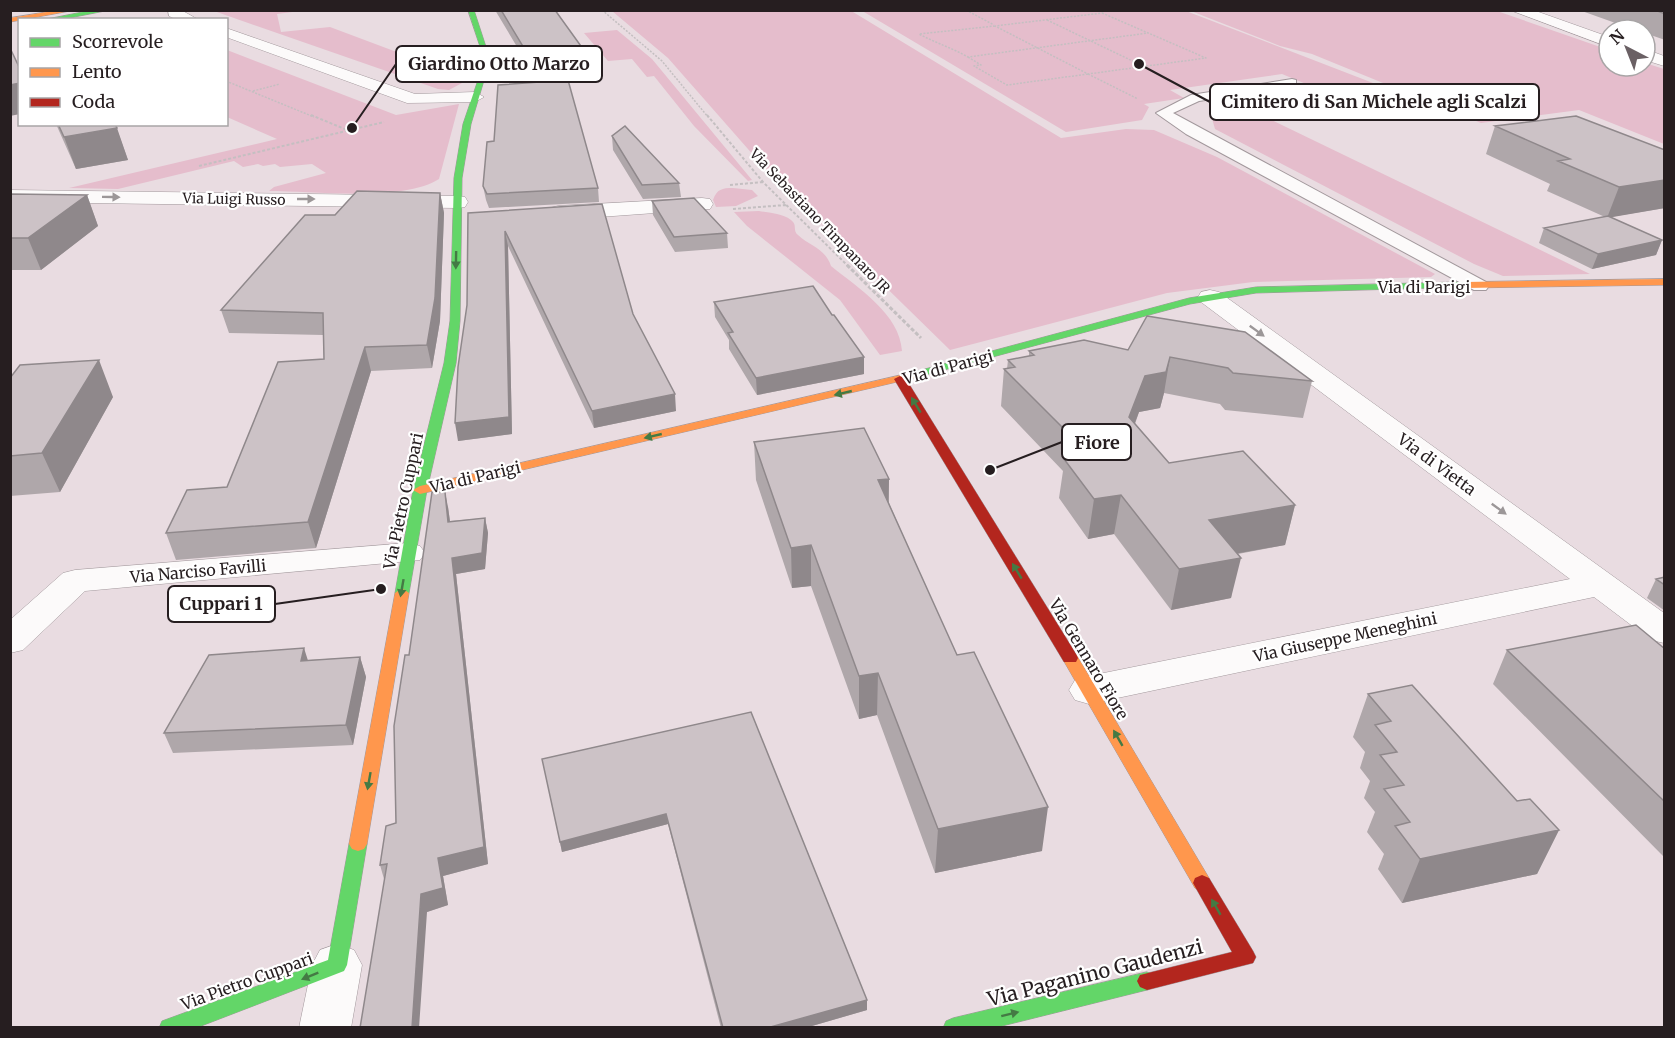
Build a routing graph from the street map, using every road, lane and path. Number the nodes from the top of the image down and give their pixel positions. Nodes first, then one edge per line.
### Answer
1 (71, 10) edge
2 (108, 10) edge
3 (471, 10) edge
4 (602, 10) edge
5 (966, 10) edge
6 (1517, 10) edge
7 (170, 11) edge
8 (22, 18) edge
9 (58, 18) edge
10 (187, 18) edge
11 (1046, 20) junction
12 (994, 26) junction
13 (228, 33) edge
14 (1148, 33) junction
15 (1597, 38) edge
16 (1090, 41) junction
17 (1037, 48) junction
18 (968, 57) junction
19 (1144, 66) junction
20 (1087, 73) junction
21 (228, 82) edge
22 (1292, 82) dead end
23 (475, 97) junction
24 (1163, 113) junction
25 (394, 119) dead end
26 (348, 130) junction
27 (352, 132) dead end
28 (197, 166) dead end
29 (763, 182) junction
30 (10, 196) edge
31 (702, 204) junction
32 (786, 205) junction
33 (457, 210) junction
34 (539, 214) edge
35 (481, 217) edge
36 (1665, 282) edge
37 (1480, 286) junction
38 (1210, 297) junction
39 (950, 367) junction
40 (900, 380) junction
41 (420, 489) junction
42 (408, 553) junction
43 (1601, 584) junction
44 (1665, 631) edge
45 (10, 641) edge
46 (1089, 690) junction
47 (1246, 957) joint
48 (337, 965) junction
49 (169, 1028) edge
50 (325, 1028) edge
51 (953, 1028) edge

1 - 8 street
2 - 9 street
3 - 23 street, Via Pietro Cuppari
4 - 29 path, Via Sebastiano Timpanaro JR
5 - 12 path
6 - 15 street
7 - 10 street
11 - 12 path
11 - 14 path
11 - 16 path
12 - 17 path
12 - 18 path
13 - 23 street
14 - 16 path
14 - 19 path
16 - 17 path
16 - 19 path
17 - 18 path
17 - 20 path
18 - 20 path
19 - 20 path
20 - 24 path
21 - 26 path
22 - 24 lane
23 - 33 street, Via Pietro Cuppari
24 - 37 lane, Via di Parigi
25 - 26 path
26 - 27 path
26 - 28 path
29 - 31 path
29 - 32 path, Via Sebastiano Timpanaro JR
30 -> 33 street, Via Luigi Russo
31 - 32 path
31 - 34 street
32 - 39 path, Via Sebastiano Timpanaro JR
33 - 35 street, Via Luigi Russo
33 -> 41 street, Via Pietro Cuppari
36 - 37 street, Via di Parigi
37 - 38 street, Via di Parigi
38 - 39 street, Via di Parigi
38 -> 43 street, Via di Vietta
39 - 40 street, Via di Parigi
40 -> 41 street, Via di Parigi
46 -> 40 street, Via Gennaro Fiore
41 - 42 street, Via Pietro Cuppari
42 - 45 street, Via Narciso Favilli
42 -> 48 street, Via Pietro Cuppari
43 - 44 street, Via di Vietta
43 - 46 street, Via Giuseppe Meneghini
47 -> 46 street, Via Gennaro Fiore
51 -> 47 street, Via Paganino Gaudenzi
48 -> 49 street, Via Pietro Cuppari
48 - 50 street

